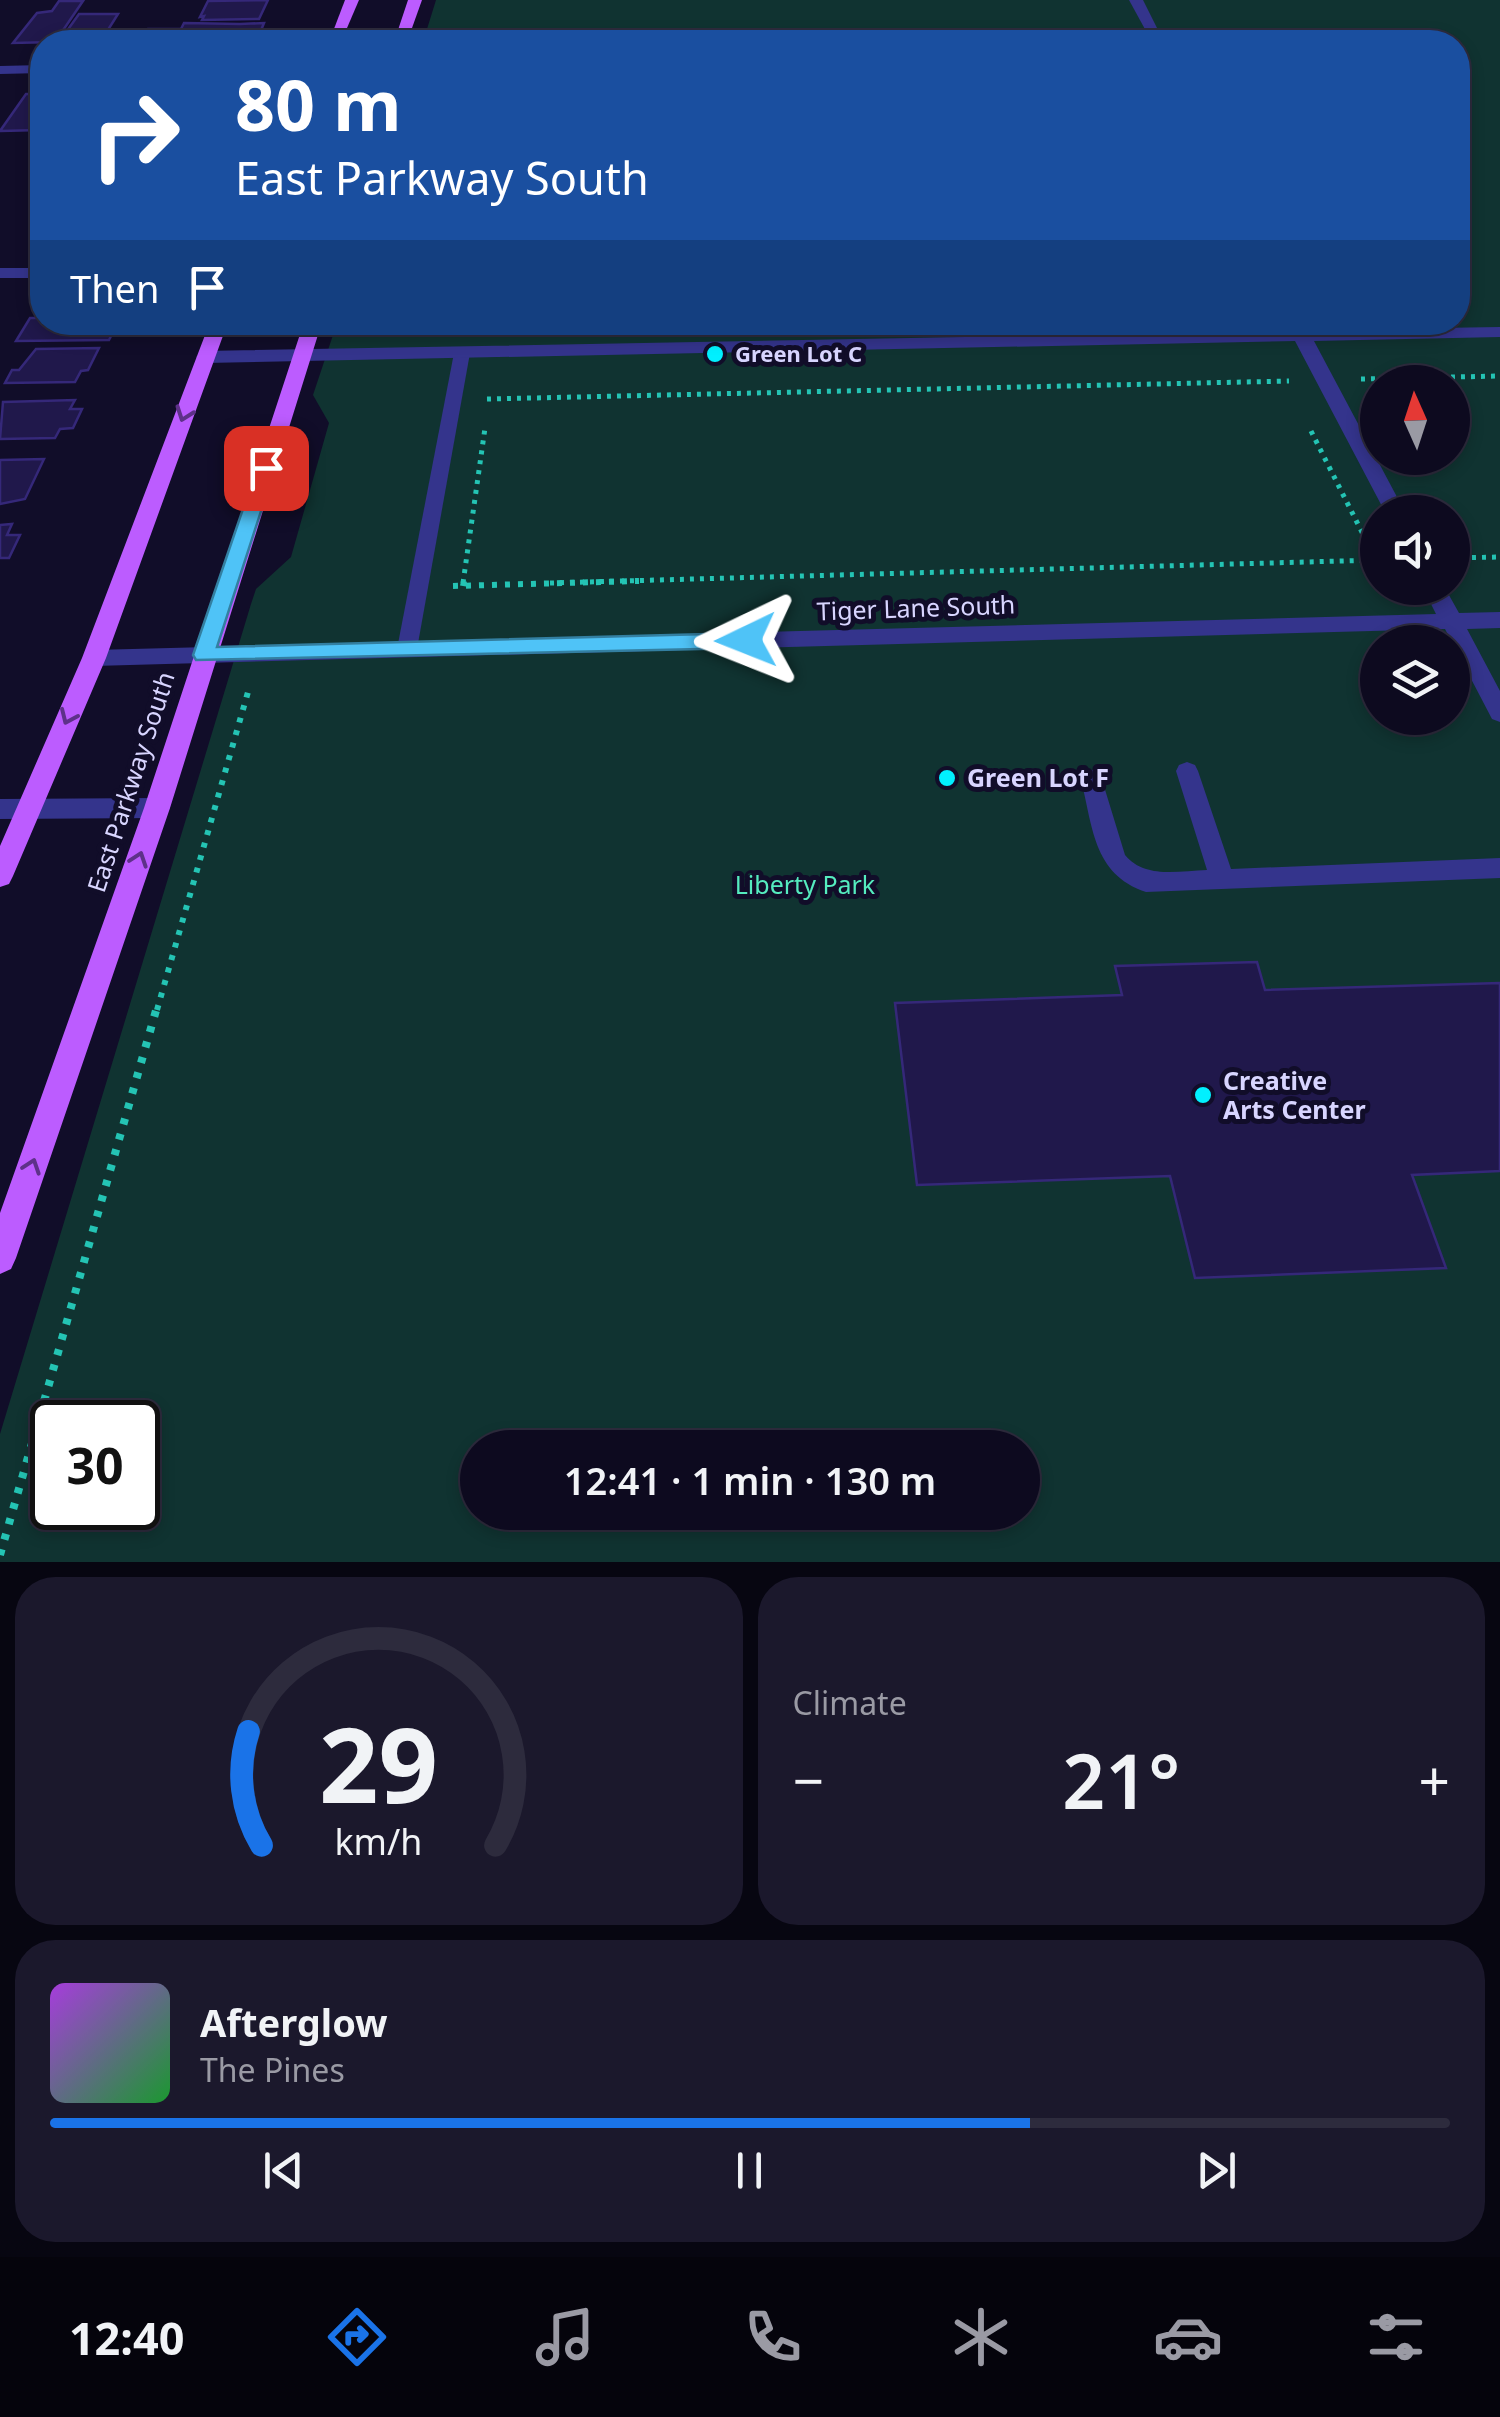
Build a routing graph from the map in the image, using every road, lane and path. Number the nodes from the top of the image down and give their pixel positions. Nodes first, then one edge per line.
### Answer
1 (352, 0) edge
2 (415, 0) edge
3 (1136, 0) edge
4 (340, 30) edge
5 (404, 30) edge
6 (1152, 30) edge
7 (0, 70) edge
8 (30, 70) edge
9 (0, 273) edge
10 (30, 273) edge
11 (1470, 332) edge
12 (1500, 332) edge
13 (213, 335) edge
14 (310, 335) edge
15 (1108, 335) edge
16 (1301, 335) edge
17 (462, 352) junction
18 (303, 355) junction
19 (205, 356) junction
20 (1500, 376) edge
21 (1324, 380) junction
22 (1285, 381) junction
23 (1294, 397) dead end
24 (489, 399) junction
25 (454, 400) junction
26 (1310, 430) dead end
27 (1385, 495) edge
28 (1360, 527) edge
29 (1470, 556) edge
30 (1500, 557) edge
31 (1360, 560) edge
32 (445, 586) dead end
33 (462, 586) junction
34 (1443, 605) edge
35 (1500, 620) edge
36 (1452, 621) junction
37 (407, 649) junction
38 (204, 655) junction
39 (94, 658) junction
40 (253, 674) dead end
41 (1500, 713) edge
42 (1187, 771) dead end
43 (1091, 776) dead end
44 (157, 808) junction
45 (0, 809) edge
46 (28, 809) junction
47 (1500, 868) edge
48 (0, 876) edge
49 (1222, 878) junction
50 (0, 1258) edge
51 (0, 1555) edge

1 - 4 main road
2 - 5 main road
3 - 6 street
7 - 8 street
9 - 10 street
11 - 12 street
13 - 19 main road
14 - 18 main road, East Parkway South
15 - 17 street
16 - 21 street
17 - 18 street
17 - 25 lane
18 - 19 street
18 - 38 main road, East Parkway South
19 -> 39 main road
20 - 21 path
21 - 22 path
21 - 27 street
22 - 23 path
22 - 24 path
24 - 25 path
24 - 33 path
25 - 37 lane
26 - 28 path
29 - 30 path
31 - 33 path
32 - 33 path
34 - 36 street
35 - 36 street, Tiger Lane South
36 - 37 street, Tiger Lane South
36 - 41 street
37 - 38 street, Tiger Lane South
38 - 39 street, Tiger Lane South
38 - 44 main road, East Parkway South
39 -> 46 main road
40 - 51 path
42 - 49 lane
43 - 49 lane
44 - 46 street
50 -> 44 main road, East Parkway South
45 - 46 street
46 - 48 main road
47 - 49 lane

